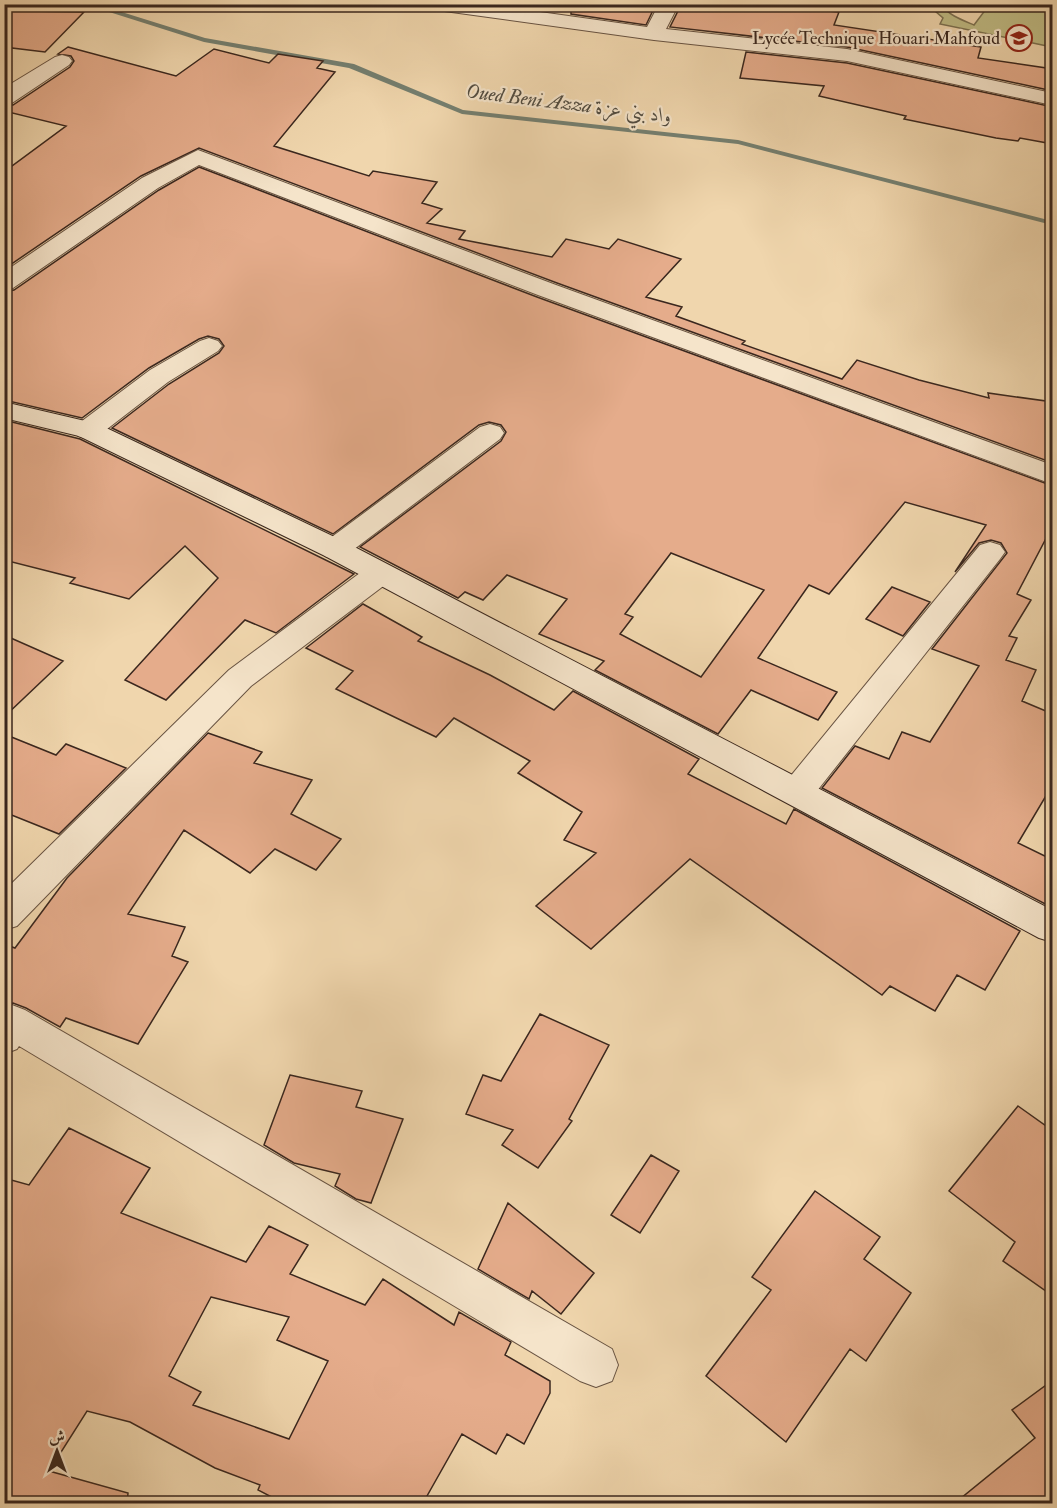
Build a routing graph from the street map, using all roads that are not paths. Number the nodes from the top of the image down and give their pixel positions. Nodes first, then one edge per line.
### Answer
1 (437, 4) edge
2 (669, 4) edge
3 (730, 4) edge
4 (736, 4) edge
5 (654, 34) junction
6 (62, 62) dead end
7 (4, 98) edge
8 (1053, 99) edge
9 (4, 283) edge
10 (209, 346) dead end
11 (4, 410) edge
12 (88, 430) junction
13 (490, 433) dead end
14 (1053, 475) edge
15 (335, 549) junction
16 (990, 552) dead end
17 (379, 574) junction
18 (796, 792) junction
19 (4, 915) edge
20 (1053, 927) edge
21 (7, 1025) edge
22 (596, 1365) dead end

1 - 5 street
2 - 5 street
3 - 4 street
5 - 8 street
6 - 7 street
9 - 14 street
10 - 12 street
11 - 12 street
12 - 15 street
13 - 15 street
15 - 17 street
16 - 18 street
17 - 18 street
17 - 19 street
18 - 20 street
21 - 22 street

